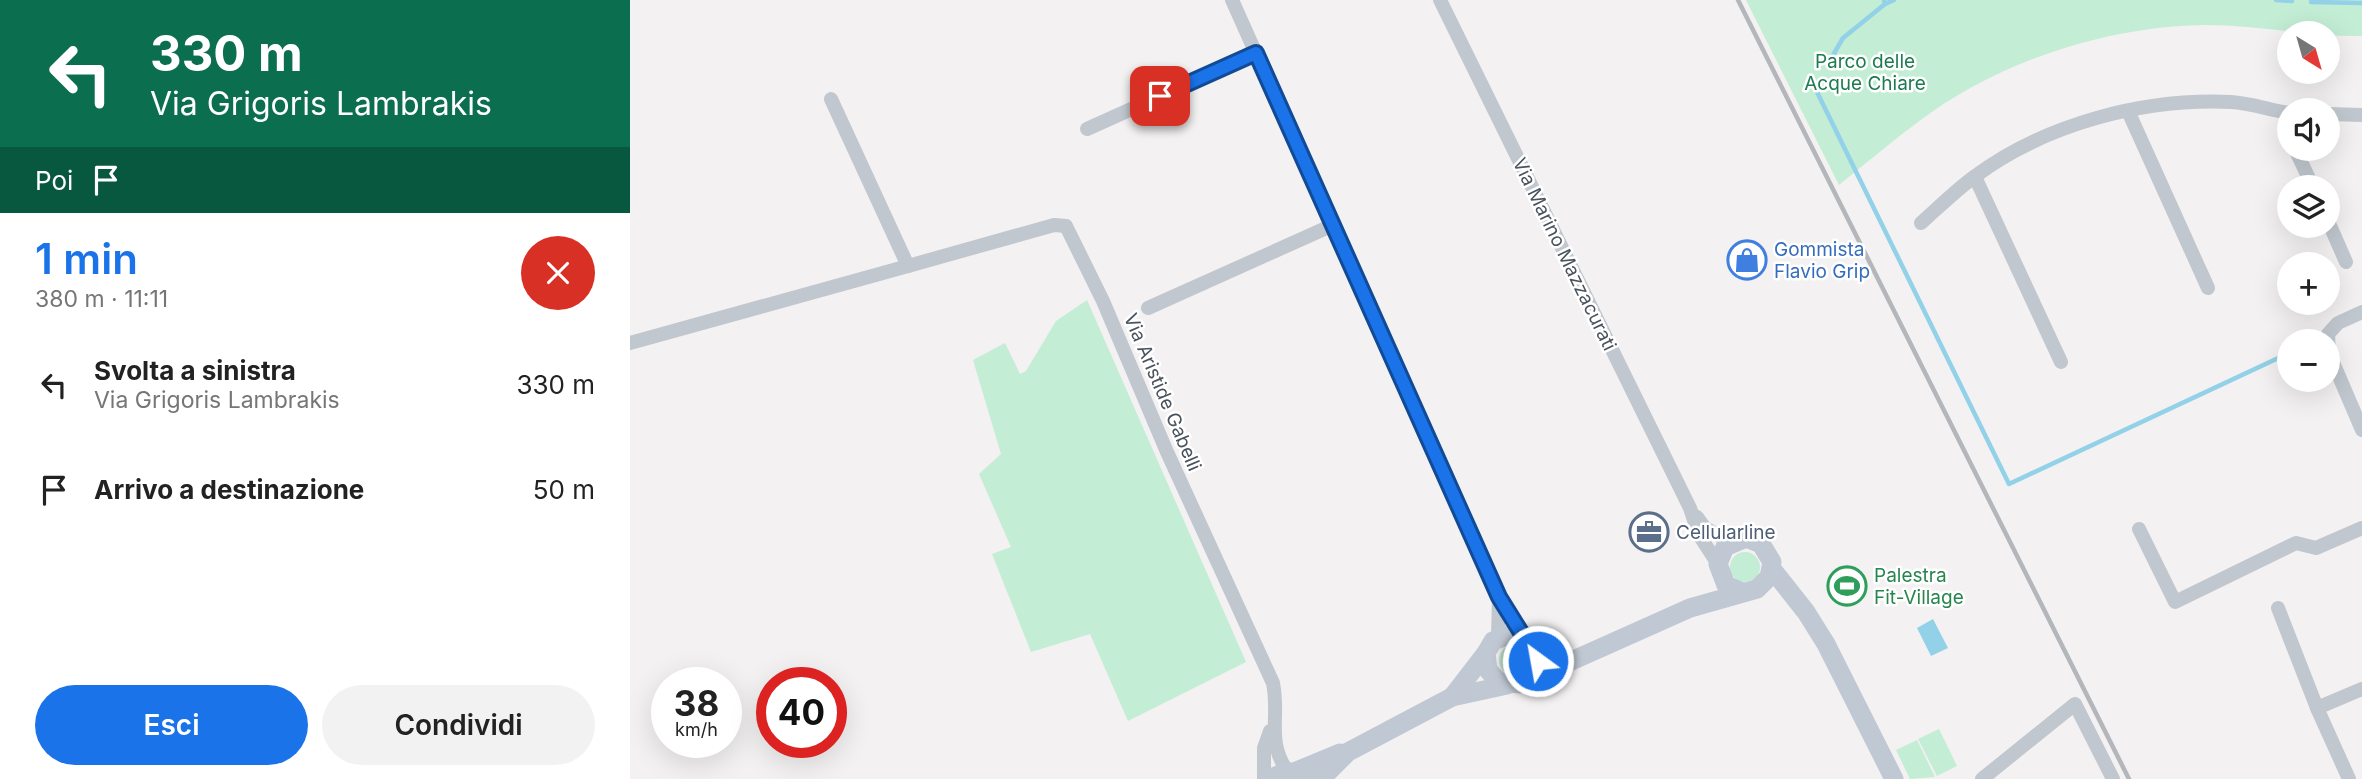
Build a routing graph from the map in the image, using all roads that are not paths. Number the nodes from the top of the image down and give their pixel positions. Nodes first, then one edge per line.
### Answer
1 (1232, 0) edge
2 (1440, 0) edge
3 (1256, 53) junction
4 (831, 99) dead end
5 (2128, 111) junction
6 (2277, 111) edge
7 (2340, 114) edge
8 (2362, 115) edge
9 (1087, 129) dead end
10 (1975, 177) junction
11 (1921, 223) dead end
12 (1333, 225) junction
13 (2335, 238) edge
14 (2346, 262) dead end
15 (908, 266) junction
16 (2208, 288) dead end
17 (1148, 308) dead end
18 (2362, 312) edge
19 (630, 343) edge
20 (2061, 362) dead end
21 (2362, 430) edge
22 (1690, 508) junction
23 (2362, 528) edge
24 (2139, 529) dead end
25 (1731, 542) junction
26 (1718, 567) junction
27 (1772, 569) junction
28 (1749, 591) junction
29 (1499, 597) junction
30 (1690, 608) junction
31 (2278, 608) dead end
32 (1806, 612) junction
33 (1522, 634) junction
34 (1498, 637) junction
35 (1486, 653) junction
36 (1538, 653) junction
37 (1583, 654) junction
38 (1531, 677) junction
39 (1507, 685) junction
40 (2362, 690) edge
41 (1452, 697) junction
42 (2317, 708) junction
43 (1273, 727) junction
44 (1348, 752) junction
45 (1284, 776) edge
46 (1321, 779) edge
47 (1894, 779) edge
48 (1982, 779) edge
49 (2113, 779) edge
50 (2349, 779) edge

1 - 3 street
2 - 22 street, Via Marino Mazzacurati
3 - 9 street
3 - 12 street
4 - 15 street
5 - 6 street
5 - 10 street
5 - 16 street
7 - 8 street
10 - 11 street
10 - 20 street
12 - 17 street
12 - 29 street
13 - 14 street
15 - 19 street, Via Aristide Gabelli
15 - 43 street, Via Aristide Gabelli
18 - 21 street
22 - 25 street, Via Marino Mazzacurati
22 - 26 street, Via Marino Mazzacurati
23 - 24 street
25 - 26 street
25 - 27 street, Via Marino Mazzacurati
26 - 28 street, Via Marino Mazzacurati
26 - 30 street
27 - 28 street
27 - 32 street, Via Marino Mazzacurati
28 - 30 street
28 - 32 street, Via Marino Mazzacurati
29 - 33 street
29 - 34 street
30 - 37 street
31 - 42 street
32 - 47 street, Via Marino Mazzacurati
33 - 34 street
33 - 36 street
34 - 35 street
35 - 39 street
35 - 41 street
36 - 37 street
36 - 38 street
37 - 38 street
38 - 39 street
39 - 41 street
40 - 42 street
41 - 44 street
42 - 50 street
43 - 45 street, Via Aristide Gabelli
43 - 45 street, Via Aristide Gabelli
44 - 45 street
44 - 46 street
48 - 49 street

